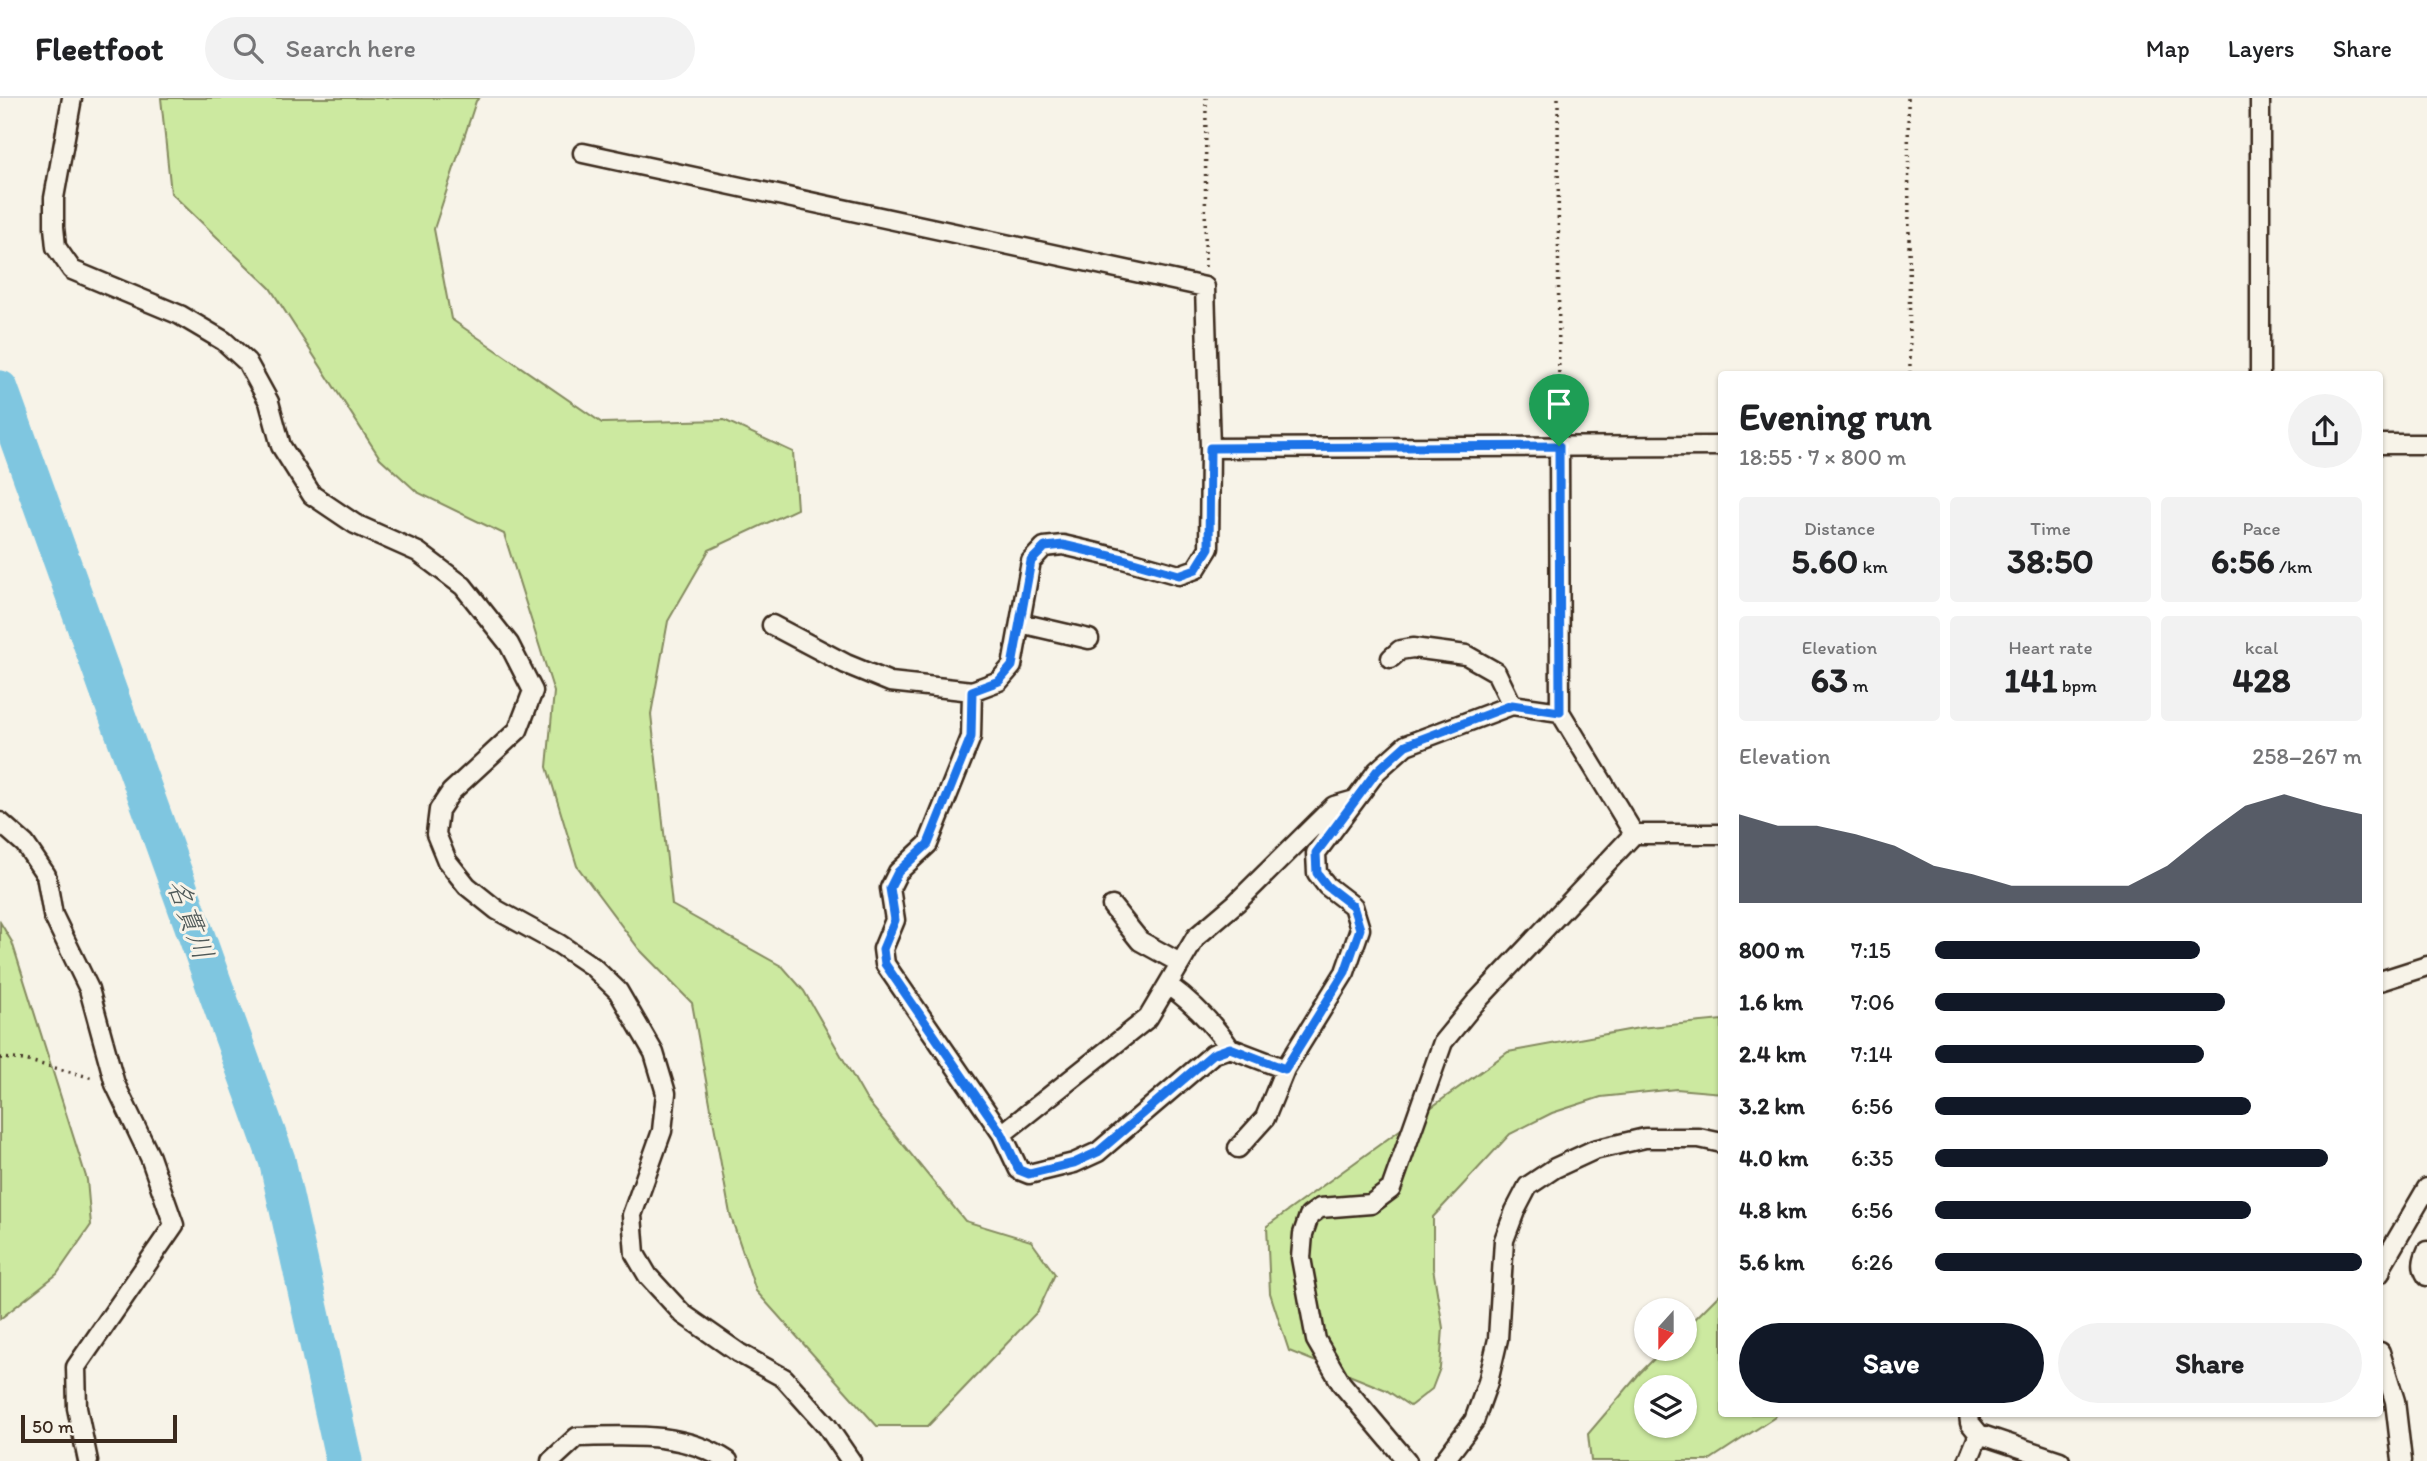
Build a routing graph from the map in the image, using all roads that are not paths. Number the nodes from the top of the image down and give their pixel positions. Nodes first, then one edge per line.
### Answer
1 (72, 98) edge
2 (2260, 98) edge
3 (583, 153) dead end
4 (2260, 371) edge
5 (2383, 444) edge
6 (2427, 444) edge
7 (1559, 446) junction
8 (1718, 446) edge
9 (1210, 448) junction
10 (1020, 624) junction
11 (772, 625) dead end
12 (1089, 639) dead end
13 (1391, 658) dead end
14 (972, 691) junction
15 (1512, 705) junction
16 (1560, 712) junction
17 (1355, 800) junction
18 (0, 822) edge
19 (1634, 834) junction
20 (1718, 834) edge
21 (1112, 906) dead end
22 (1180, 963) junction
23 (2427, 966) edge
24 (2383, 980) edge
25 (1168, 985) junction
26 (1230, 1048) junction
27 (1285, 1069) junction
28 (1002, 1134) junction
29 (1718, 1142) edge
30 (1238, 1148) dead end
31 (2427, 1188) edge
32 (2427, 1251) edge
33 (2383, 1263) edge
34 (2427, 1276) edge
35 (2383, 1362) edge
36 (1969, 1417) edge
37 (1979, 1434) junction
38 (88, 1461) edge
39 (551, 1461) edge
40 (728, 1461) edge
41 (851, 1461) edge
42 (1407, 1461) edge
43 (1444, 1461) edge
44 (1968, 1461) edge
45 (2060, 1461) edge
46 (2402, 1461) edge

1 - 41 street
2 - 4 street
3 - 9 street
5 - 6 street
7 - 8 street
7 - 9 street
7 - 16 street
9 - 10 street
10 - 12 street
10 - 14 street
11 - 14 street
13 - 15 street
14 - 28 street
15 - 16 street
15 - 17 street
16 - 19 street
17 - 22 street
17 - 27 street
18 - 38 street
19 - 20 street
19 - 42 street
21 - 22 street
22 - 25 street
23 - 24 street
25 - 26 street
25 - 28 street
26 - 27 street
26 - 28 street
27 - 30 street
29 - 43 street
31 - 33 street
32 - 34 street
35 - 46 street
36 - 37 street
37 - 44 street
37 - 45 street
39 - 40 street

